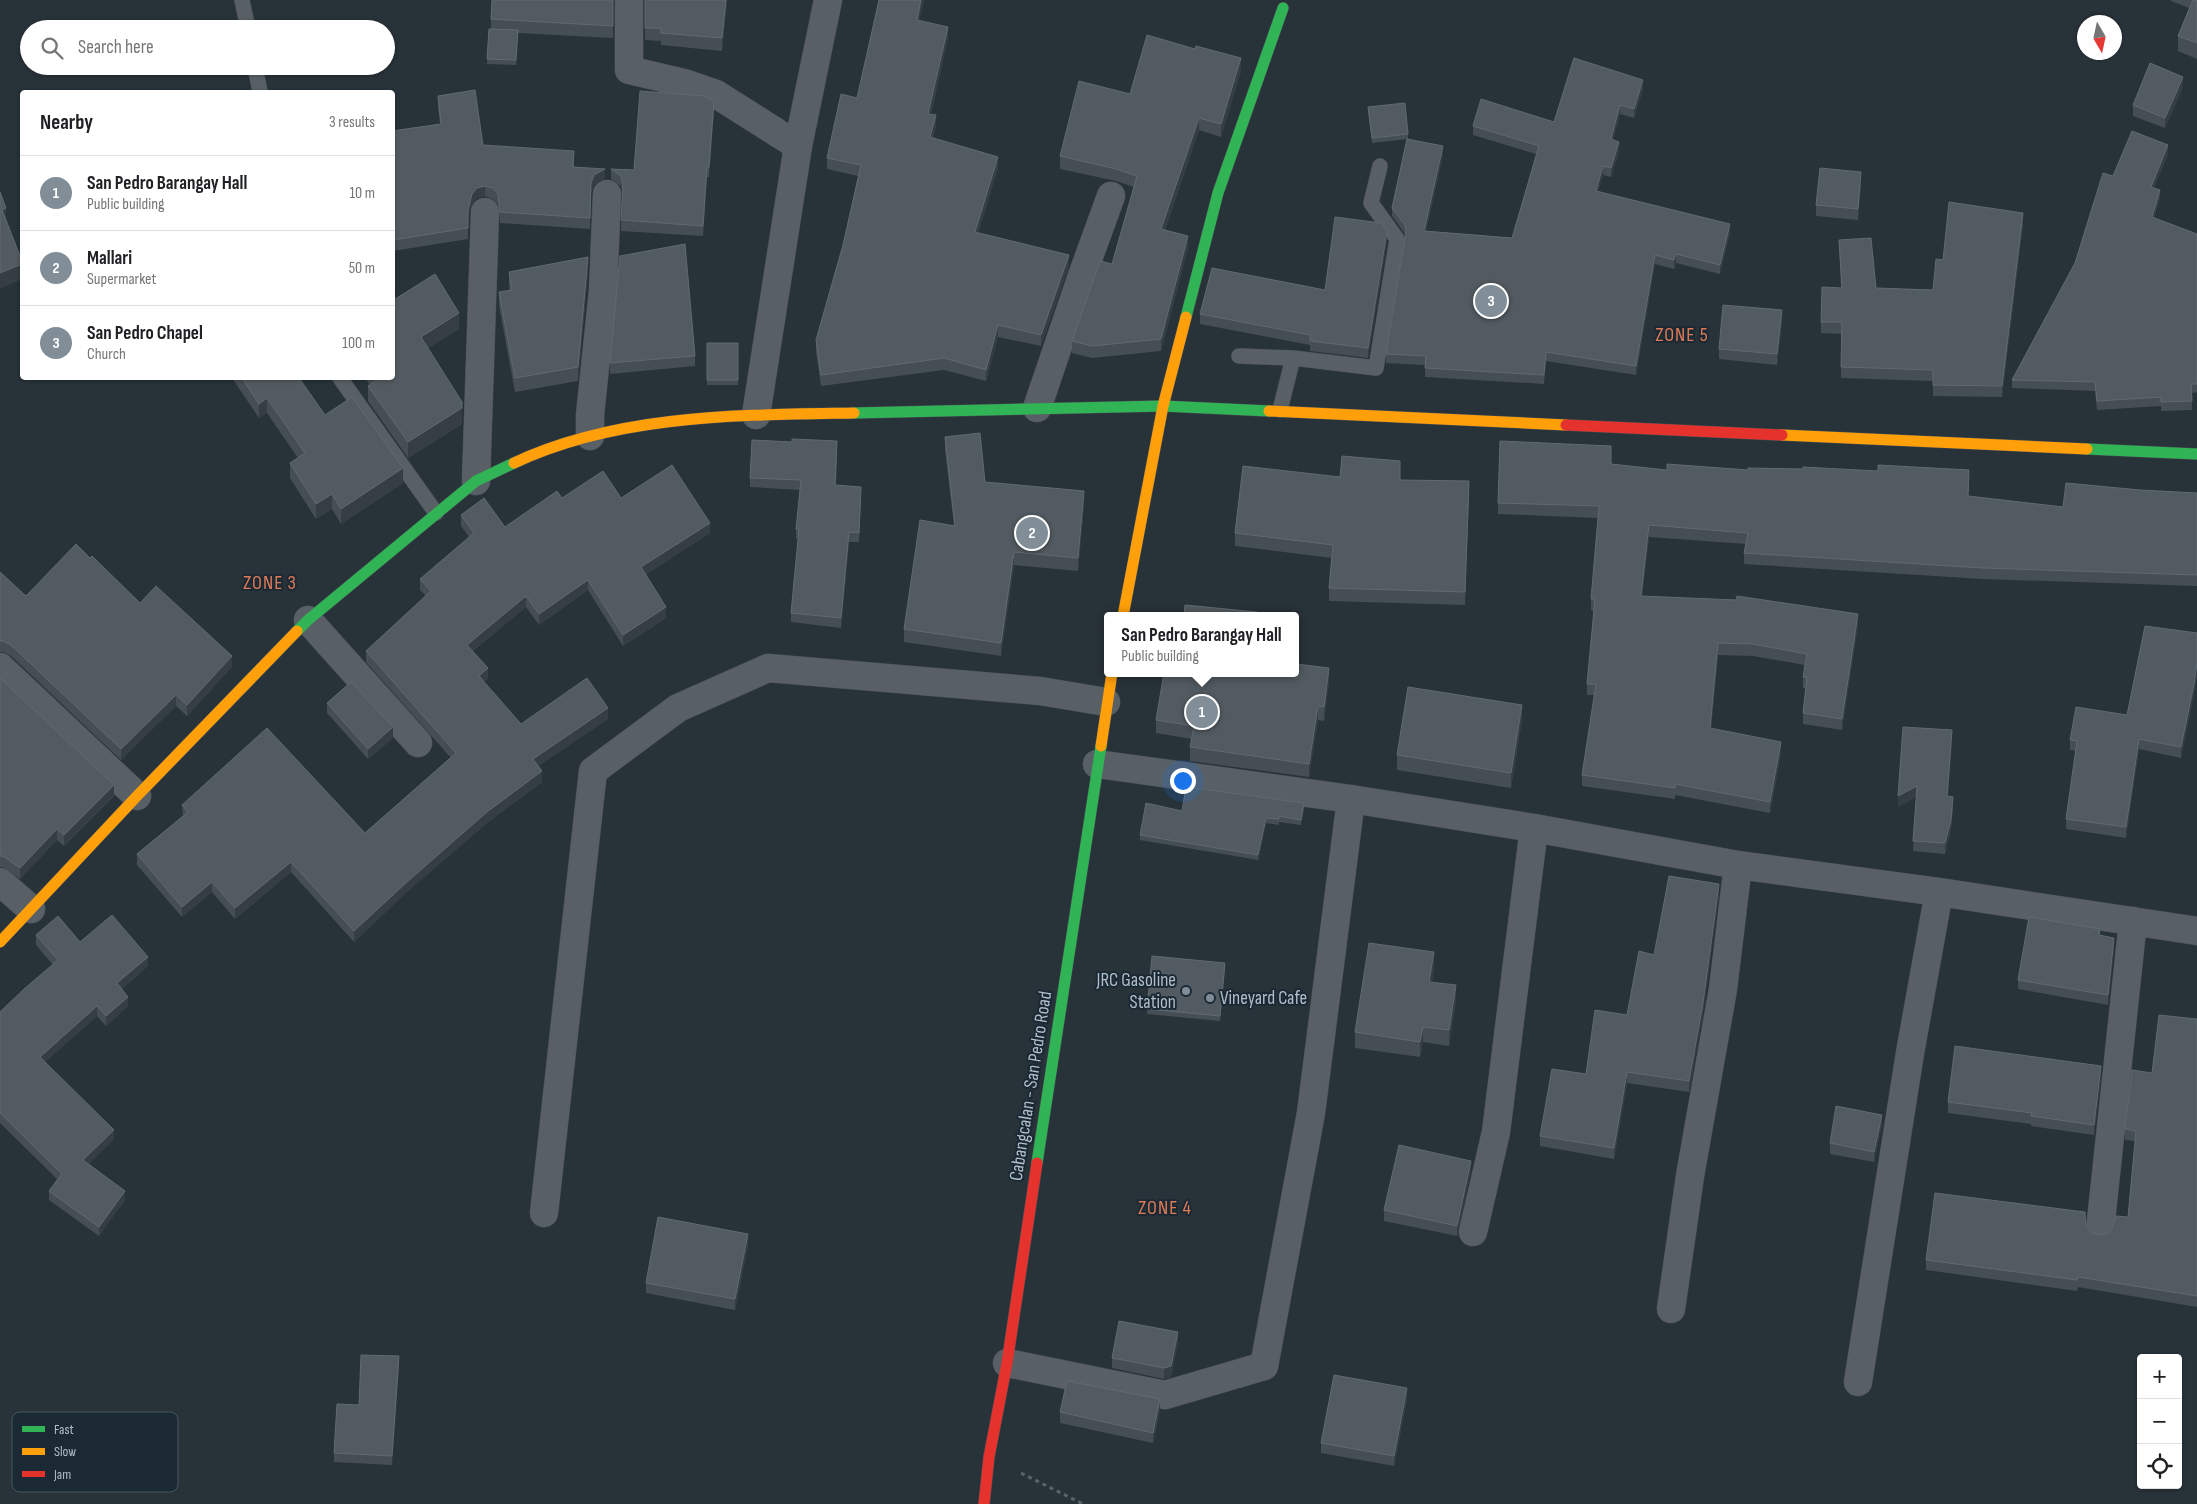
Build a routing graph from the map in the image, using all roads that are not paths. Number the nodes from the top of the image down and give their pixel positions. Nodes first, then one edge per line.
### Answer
1 (242, 0) edge
2 (629, 0) edge
3 (828, 0) edge
4 (1283, 8) dead end
5 (246, 20) edge
6 (257, 75) edge
7 (260, 90) edge
8 (798, 146) junction
9 (1380, 166) dead end
10 (606, 194) dead end
11 (1111, 196) dead end
12 (485, 212) dead end
13 (1239, 356) dead end
14 (1293, 358) junction
15 (341, 380) edge
16 (1163, 406) junction
17 (1037, 408) junction
18 (1280, 410) junction
19 (756, 415) junction
20 (590, 436) junction
21 (2197, 454) edge
22 (476, 481) junction
23 (436, 513) junction
24 (1124, 612) edge
25 (308, 620) junction
26 (0, 667) edge
27 (1111, 677) edge
28 (1106, 702) junction
29 (418, 743) dead end
30 (1097, 764) junction
31 (137, 796) junction
32 (1350, 798) junction
33 (1534, 828) junction
34 (1738, 865) junction
35 (0, 882) edge
36 (1939, 892) junction
37 (31, 909) junction
38 (2132, 922) junction
39 (2197, 931) edge
40 (0, 942) edge
41 (544, 1213) dead end
42 (2100, 1230) dead end
43 (1473, 1232) dead end
44 (1671, 1309) dead end
45 (1007, 1363) junction
46 (1858, 1382) dead end
47 (984, 1504) edge

1 - 5 lane
2 - 8 street
3 - 8 street
4 - 16 street
6 - 7 lane
8 - 19 street
9 - 14 lane
10 - 20 street
11 - 17 street
12 - 22 street
13 - 14 lane
14 - 18 lane
15 - 23 lane
16 - 17 street
16 - 18 street
16 - 24 street
17 - 19 street
18 - 21 street
19 - 20 street
20 - 22 street
22 - 23 street
23 - 25 street
25 - 29 street
25 - 31 street
26 - 31 street
27 - 28 street, Cabangcalan - San Pedro Road
28 - 30 street, Cabangcalan - San Pedro Road
28 - 41 street
30 - 32 street
30 - 45 street, Cabangcalan - San Pedro Road
31 - 37 street
32 - 33 street
32 - 45 street
33 - 34 street
33 - 43 street
34 - 36 street
34 - 44 street
35 - 37 street
36 - 38 street
36 - 46 street
37 - 40 street
38 - 39 street
38 - 42 street
45 - 47 street, Cabangcalan - San Pedro Road

